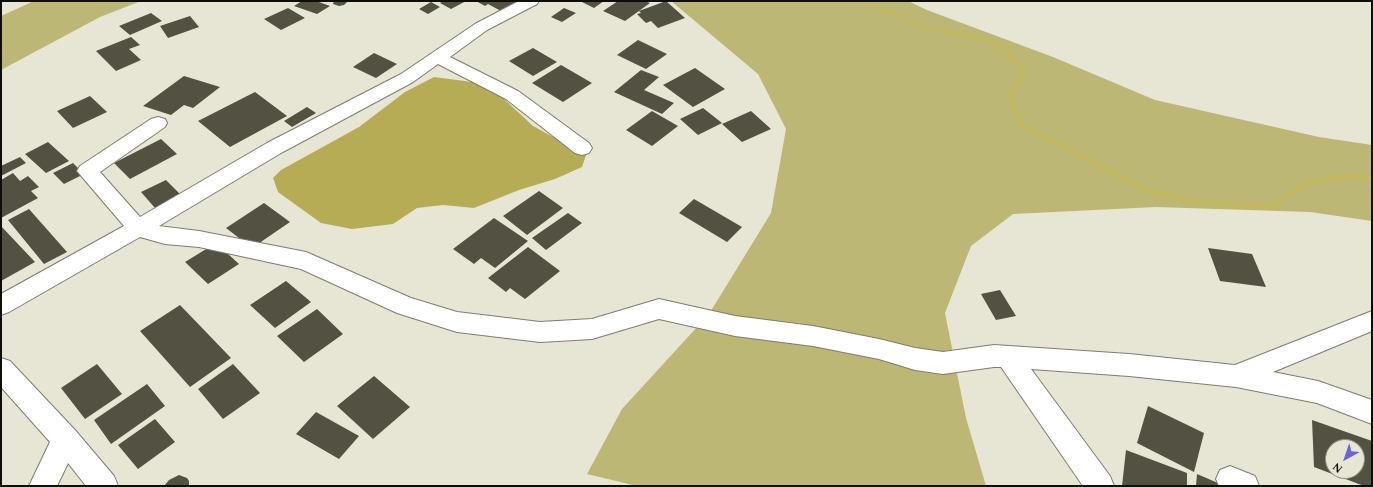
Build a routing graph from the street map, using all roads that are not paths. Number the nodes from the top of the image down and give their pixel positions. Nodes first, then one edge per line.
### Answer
1 (531, 1) edge
2 (437, 57) junction
3 (158, 123) dead end
4 (582, 148) dead end
5 (138, 228) junction
6 (1, 305) edge
7 (1372, 321) edge
8 (1009, 358) junction
9 (1, 369) edge
10 (1236, 376) junction
11 (1372, 412) edge
12 (65, 439) junction
13 (43, 486) edge
14 (104, 486) edge
15 (1100, 486) edge

1 - 2 street
2 - 4 street
2 - 5 street
3 - 5 street
5 - 6 street
5 - 8 street
7 - 10 street
8 - 10 street
8 - 15 street
9 - 12 street
10 - 11 street
12 - 13 street
12 - 14 street

